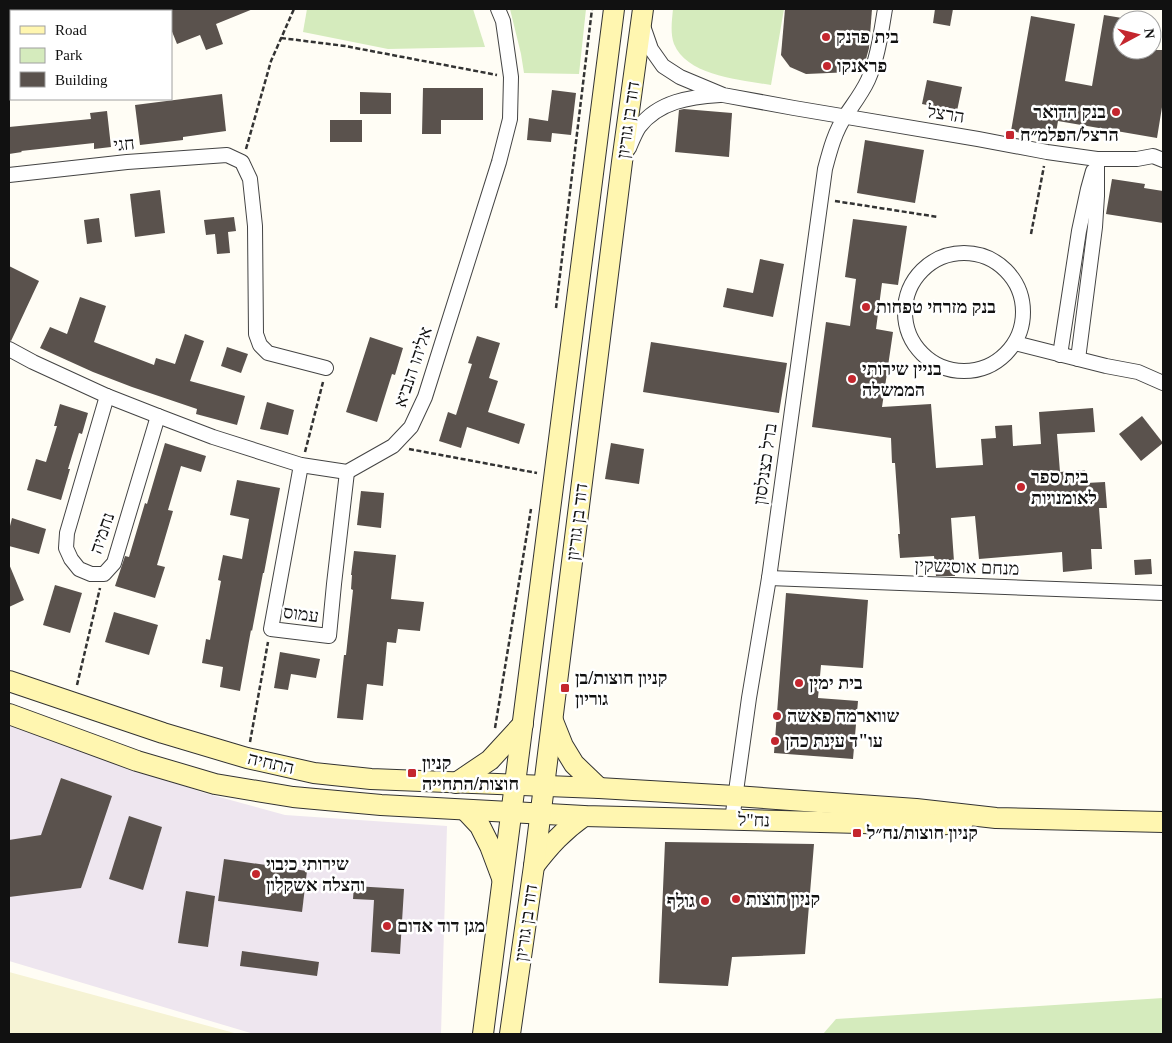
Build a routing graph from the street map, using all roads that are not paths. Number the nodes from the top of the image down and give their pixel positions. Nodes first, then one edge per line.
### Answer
1 (13, 9) edge
2 (498, 9) edge
3 (614, 9) edge
4 (885, 9) edge
5 (9, 10) edge
6 (642, 16) edge
7 (723, 95) junction
8 (845, 117) junction
9 (1160, 156) edge
10 (1097, 159) junction
11 (622, 162) junction
12 (9, 174) edge
13 (1015, 343) junction
14 (9, 349) edge
15 (1060, 355) junction
16 (1078, 359) junction
17 (326, 368) road end
18 (1163, 382) edge
19 (107, 396) junction
20 (158, 416) junction
21 (301, 465) junction
22 (347, 472) junction
23 (769, 578) junction
24 (1163, 593) edge
25 (9, 681) edge
26 (9, 714) edge
27 (552, 719) junction
28 (523, 724) junction
29 (456, 783) junction
30 (516, 785) junction
31 (544, 786) junction
32 (599, 788) junction
33 (735, 796) junction
34 (465, 810) junction
35 (512, 813) junction
36 (540, 814) junction
37 (584, 816) junction
38 (996, 818) junction
39 (732, 820) junction
40 (1163, 822) edge
41 (534, 866) junction
42 (503, 880) junction
43 (483, 1034) edge
44 (510, 1034) edge

1 - 5 street
2 - 22 street, אליהו הנביא
3 - 28 main road, דוד בן גוריון
4 - 8 street, ברל כצנלסון
6 - 7 street, הרצל
6 - 11 main road, דוד בן גוריון
7 - 8 street, הרצל
7 - 11 street, הרצל
8 - 10 street, הרצל
8 - 23 street, ברל כצנלסון
9 - 10 street, הרצל
10 - 15 street
10 - 16 street
11 - 27 main road, דוד בן גוריון
12 - 17 street, חגי
13 - 13 street
13 - 15 street
14 - 19 street
15 - 16 street
16 - 18 street
19 - 20 street
19 - 20 street, נחמיה
20 - 21 street
21 - 22 street
21 - 22 street, עמוס
23 - 24 street, מנחם אוסישקין
23 - 33 street, ברל כצנלסון
25 - 29 main road, התחיה
26 - 34 main road, התחיה
27 - 31 main road, דוד בן גוריון
27 - 32 main road
28 - 29 main road
28 - 30 main road, דוד בן גוריון
29 - 30 main road, התחיה
30 - 31 main road, התחיה
30 - 35 main road, דוד בן גוריון
31 - 32 main road, נח"ל
31 - 36 main road, דוד בן גוריון
32 - 33 main road, נח"ל
33 - 38 main road, נח"ל
33 - 39 street, ברל כצנלסון
34 - 35 main road, התחיה
34 - 42 main road
35 - 36 main road, נח"ל
35 - 42 main road, דוד בן גוריון
36 - 37 main road, נח"ל
36 - 41 main road, דוד בן גוריון
37 - 39 main road, נח"ל
37 - 41 main road
38 - 39 main road, נח"ל
38 - 40 main road, נח"ל
41 - 44 main road, דוד בן גוריון
42 - 43 main road, דוד בן גוריון

